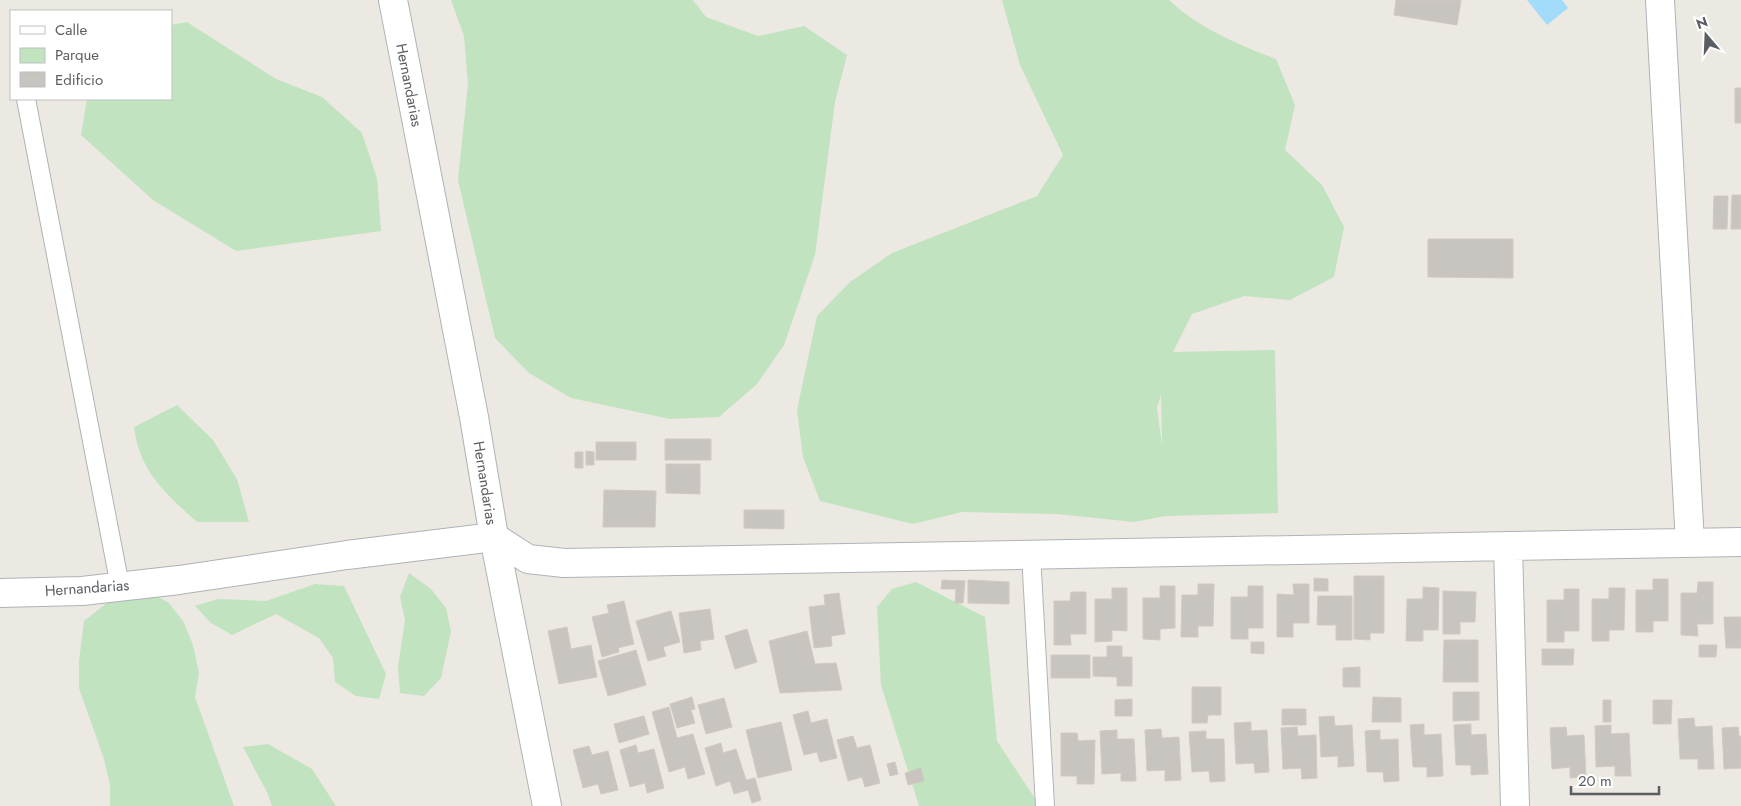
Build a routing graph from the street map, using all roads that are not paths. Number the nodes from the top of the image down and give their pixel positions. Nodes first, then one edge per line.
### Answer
1 (393, 0) edge
2 (1660, 0) edge
3 (26, 100) edge
4 (494, 537) junction
5 (1741, 542) edge
6 (1690, 543) junction
7 (1508, 546) junction
8 (1031, 554) junction
9 (120, 586) junction
10 (0, 593) edge
11 (547, 806) edge
12 (1045, 806) edge
13 (1515, 806) edge

1 - 4 street, Hernandarias
2 - 6 street
3 - 9 lane
4 - 8 street
4 - 9 street, Hernandarias
4 - 11 street
5 - 6 street
6 - 7 street
7 - 8 street
7 - 13 street
8 - 12 lane
9 - 10 street, Hernandarias

